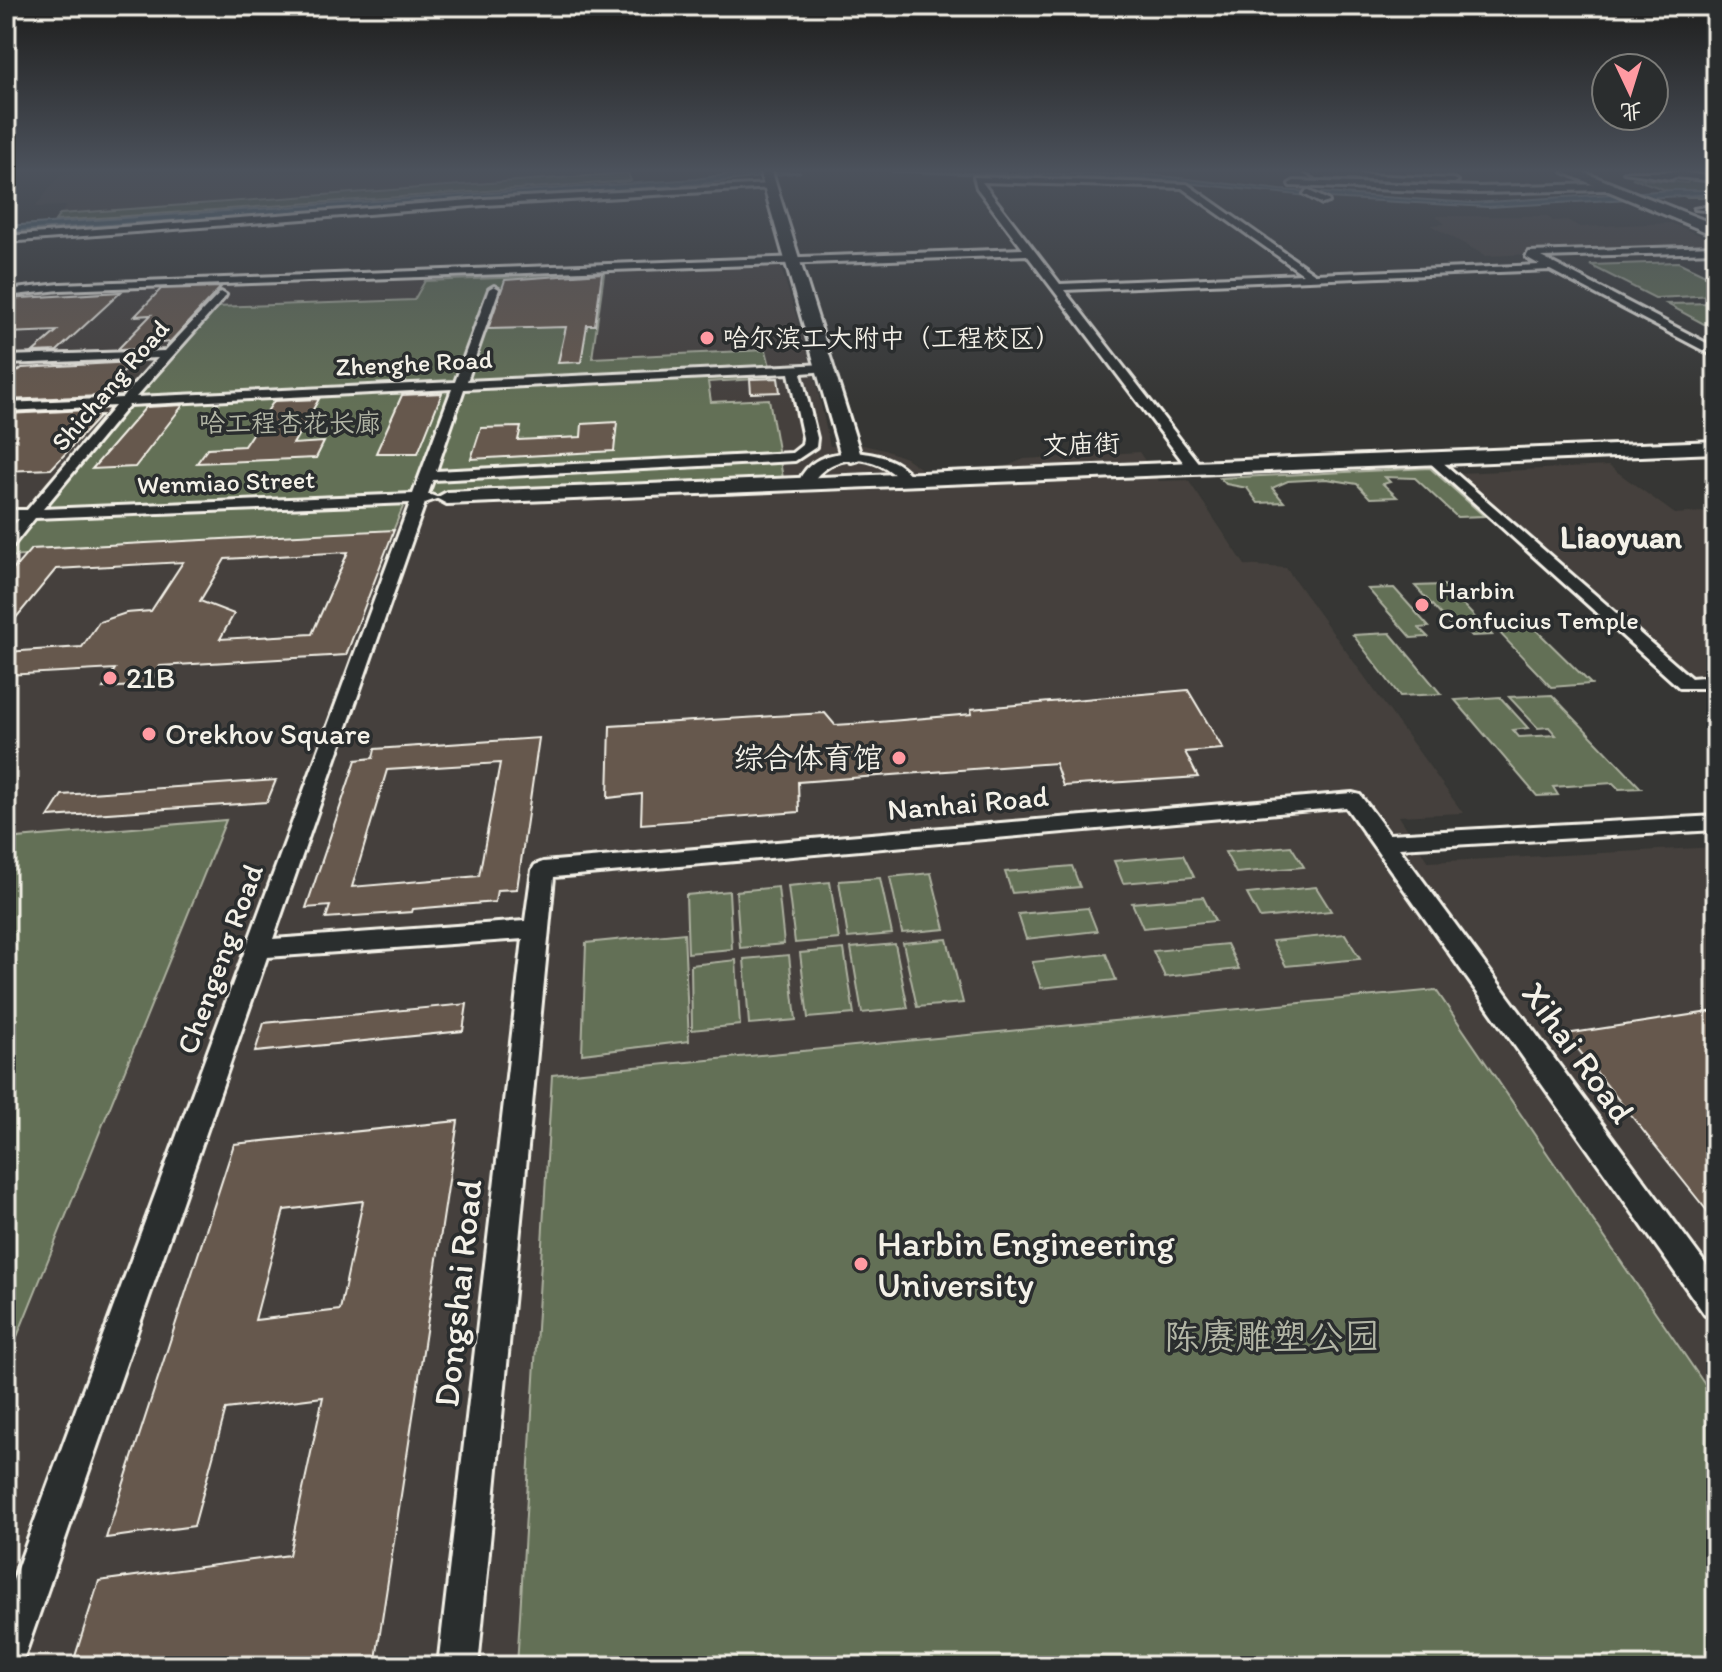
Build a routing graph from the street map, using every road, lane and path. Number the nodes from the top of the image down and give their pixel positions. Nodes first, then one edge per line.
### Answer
1 (790, 250) edge
2 (1275, 250) edge
3 (1684, 250) edge
4 (1030, 252) joint
5 (793, 260) junction
6 (1552, 267) junction
7 (1312, 276) junction
8 (1058, 287) junction
9 (494, 289) dead end
10 (6, 293) edge
11 (221, 295) dead end
12 (1716, 353) edge
13 (167, 354) junction
14 (6, 360) edge
15 (825, 368) junction
16 (794, 370) junction
17 (460, 385) junction
18 (125, 401) junction
19 (6, 407) edge
20 (1712, 450) edge
21 (851, 456) junction
22 (1433, 458) junction
23 (1195, 468) junction
24 (907, 479) junction
25 (805, 483) junction
26 (423, 487) junction
27 (447, 498) joint
28 (31, 514) junction
29 (6, 515) edge
30 (6, 544) edge
31 (1716, 682) edge
32 (1716, 823) edge
33 (1383, 842) junction
34 (536, 929) junction
35 (258, 949) junction
36 (1716, 1304) edge
37 (6, 1652) edge
38 (458, 1666) edge

1 - 5 main road
2 - 7 street
3 - 6 street
4 - 5 street
4 - 8 street
5 - 10 street
5 - 15 main road
6 - 7 street
6 - 12 street
7 - 8 street
8 - 23 street
9 - 17 street, Chengeng Road
11 - 13 street, Shichang Road
13 - 14 street
13 - 18 street, Shichang Road
15 - 16 street, Zhenghe Road
15 - 21 main road
16 - 17 street, Zhenghe Road
16 - 26 street
17 - 18 street, Zhenghe Road
17 - 26 street, Chengeng Road
18 - 19 street, Zhenghe Road
18 - 28 street, Shichang Road
20 - 22 main road, 文庙街
21 - 24 street
21 - 25 street
22 - 23 main road, 文庙街
22 - 31 street
23 - 24 main road, 文庙街
24 - 25 main road, 文庙街
25 - 27 main road, 文庙街
26 - 27 street, Wenmiao Street
26 - 28 street, Wenmiao Street
26 - 35 street, Chengeng Road
28 - 29 street, Wenmiao Street
28 - 30 street, Shichang Road
32 - 33 street
33 - 34 street, Nanhai Road
33 - 36 street, Xihai Road
34 - 35 street
34 - 38 street, Dongshai Road
35 - 37 street, Chengeng Road

